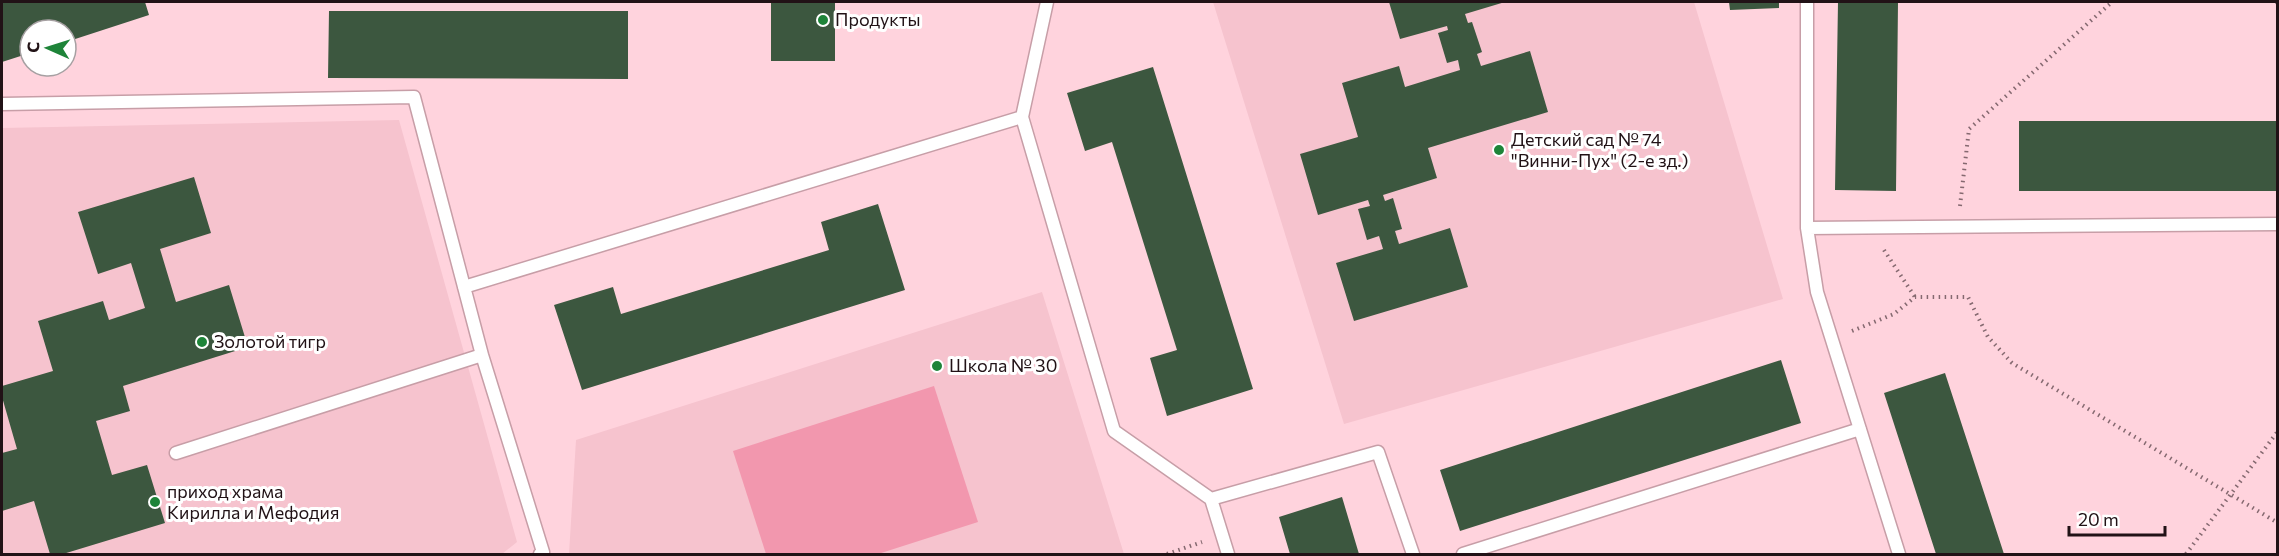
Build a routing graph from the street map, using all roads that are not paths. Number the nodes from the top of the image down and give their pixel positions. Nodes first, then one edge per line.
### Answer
1 (1047, 2) edge
2 (1807, 2) edge
3 (2, 104) edge
4 (1022, 117) junction
5 (2277, 224) edge
6 (1807, 228) junction
7 (464, 287) junction
8 (482, 355) junction
9 (1860, 429) junction
10 (176, 453) dead end
11 (1211, 499) junction
12 (540, 555) edge
13 (1228, 555) edge
14 (1413, 555) edge
15 (1463, 555) edge
16 (1899, 555) edge

1 - 4 lane
2 - 6 lane
3 - 7 lane
4 - 7 lane
4 - 11 lane
5 - 6 lane
6 - 9 lane
7 - 8 lane
8 - 10 lane
8 - 12 lane
9 - 15 lane
9 - 16 lane
11 - 13 lane
11 - 14 lane

